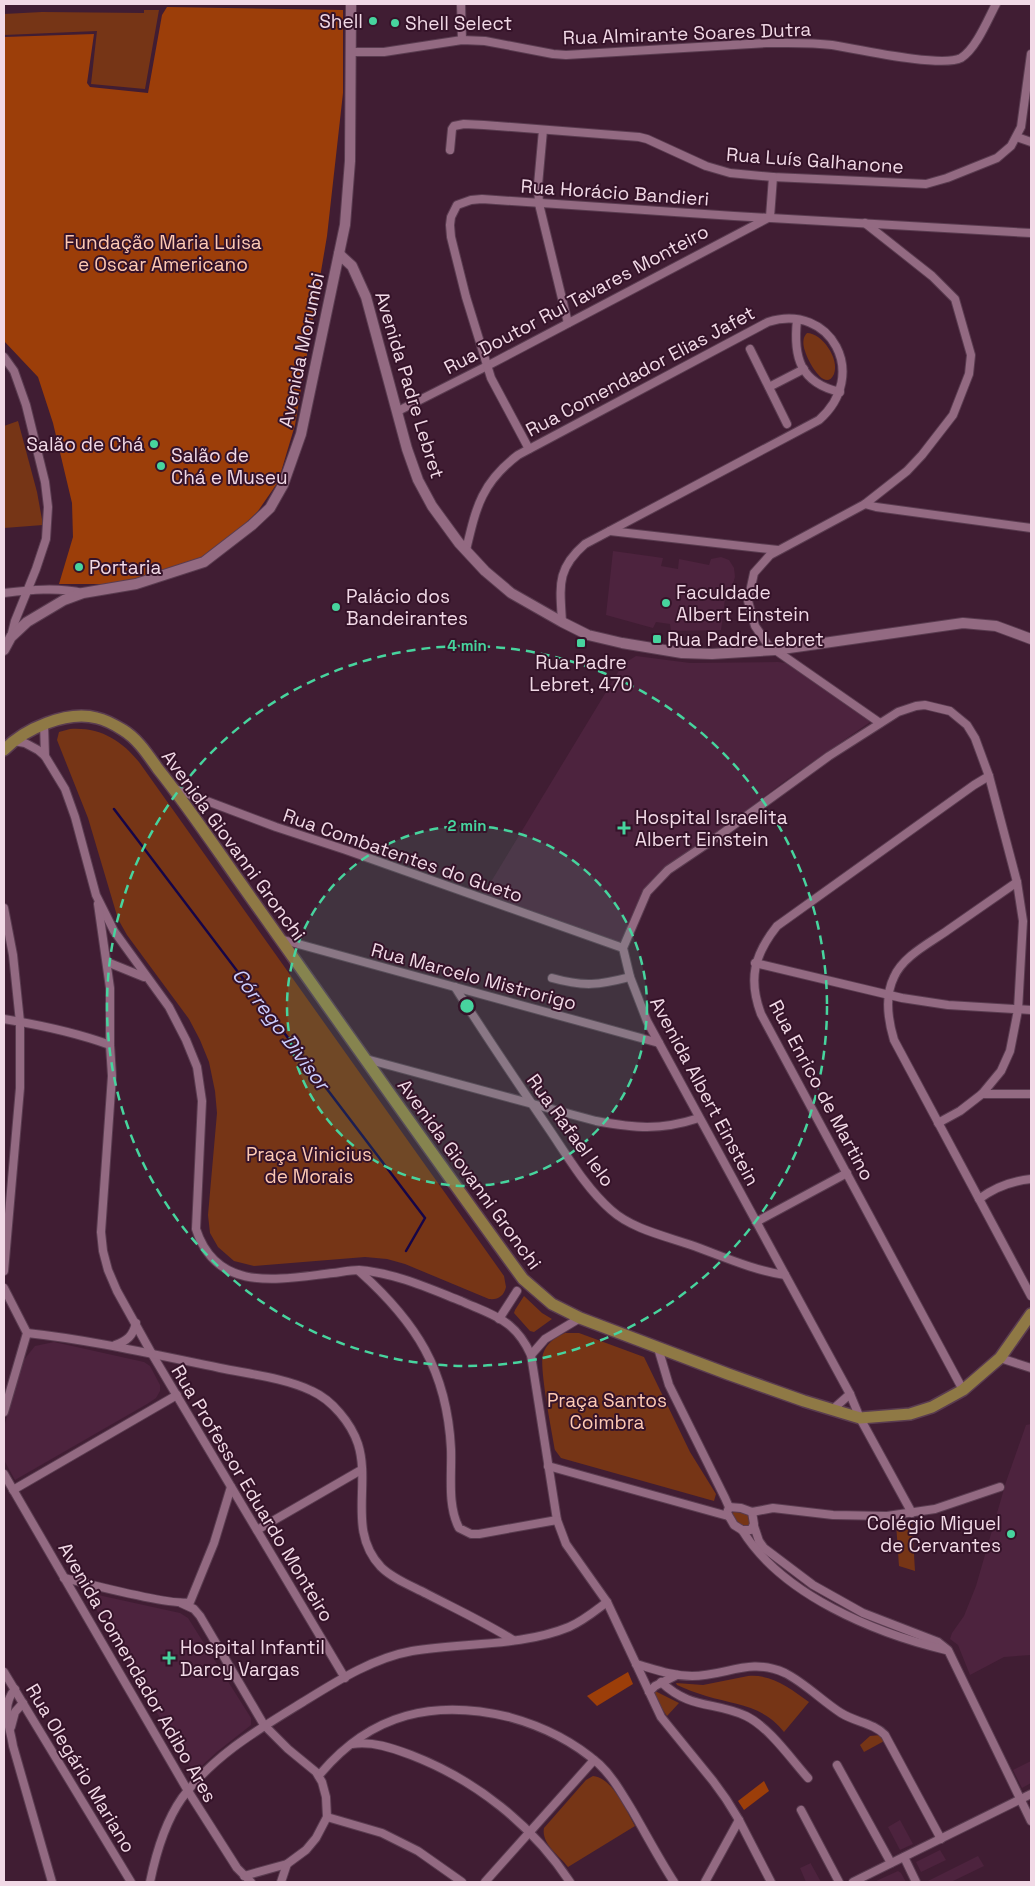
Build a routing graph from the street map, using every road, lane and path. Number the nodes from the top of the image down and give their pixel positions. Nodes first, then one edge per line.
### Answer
1 (352, 4) edge
2 (461, 4) edge
3 (996, 4) edge
4 (462, 40) junction
5 (350, 52) junction
6 (1031, 54) edge
7 (543, 130) junction
8 (1017, 136) junction
9 (1031, 142) edge
10 (450, 150) dead end
11 (773, 177) junction
12 (539, 204) junction
13 (770, 217) junction
14 (865, 223) junction
15 (1031, 233) edge
16 (339, 254) junction
17 (352, 266) junction
18 (335, 275) junction
19 (797, 320) junction
20 (568, 323) junction
21 (750, 349) dead end
22 (4, 357) edge
23 (487, 366) junction
24 (804, 369) junction
25 (769, 387) junction
26 (840, 392) junction
27 (398, 411) junction
28 (787, 424) dead end
29 (529, 448) junction
30 (865, 504) junction
31 (1031, 528) edge
32 (610, 532) junction
33 (466, 550) junction
34 (778, 550) junction
35 (27, 590) junction
36 (4, 593) edge
37 (83, 593) junction
38 (562, 622) junction
39 (1028, 634) edge
40 (11, 637) junction
41 (4, 650) edge
42 (775, 650) junction
43 (880, 723) junction
44 (44, 724) junction
45 (12, 741) junction
46 (4, 750) edge
47 (44, 756) junction
48 (989, 776) junction
49 (174, 789) junction
50 (1017, 882) junction
51 (96, 895) junction
52 (4, 908) edge
53 (280, 939) junction
54 (623, 948) junction
55 (107, 962) junction
56 (756, 962) junction
57 (630, 977) junction
58 (146, 978) junction
59 (552, 978) dead end
60 (455, 987) junction
61 (888, 994) junction
62 (1018, 1010) junction
63 (1031, 1010) edge
64 (4, 1019) edge
65 (20, 1022) junction
66 (658, 1043) junction
67 (110, 1045) junction
68 (363, 1058) junction
69 (982, 1094) junction
70 (1031, 1094) edge
71 (530, 1102) junction
72 (699, 1118) junction
73 (938, 1123) junction
74 (847, 1173) junction
75 (1031, 1179) edge
76 (979, 1199) junction
77 (756, 1222) junction
78 (358, 1270) junction
79 (4, 1272) edge
80 (785, 1275) junction
81 (4, 1288) edge
82 (517, 1291) dead end
83 (1031, 1296) edge
84 (1031, 1314) edge
85 (580, 1318) junction
86 (499, 1319) junction
87 (136, 1323) junction
88 (27, 1333) junction
89 (114, 1346) junction
90 (658, 1348) junction
91 (152, 1354) junction
92 (531, 1355) junction
93 (1000, 1358) junction
94 (180, 1360) junction
95 (1031, 1368) edge
96 (162, 1371) junction
97 (963, 1390) junction
98 (850, 1394) junction
99 (177, 1395) junction
100 (4, 1409) edge
101 (832, 1410) junction
102 (860, 1418) junction
103 (548, 1466) junction
104 (361, 1470) junction
105 (4, 1474) edge
106 (1000, 1486) dead end
107 (231, 1487) junction
108 (13, 1490) junction
109 (729, 1507) junction
110 (752, 1512) junction
111 (912, 1513) junction
112 (728, 1516) junction
113 (557, 1520) junction
114 (752, 1528) junction
115 (257, 1530) junction
116 (742, 1530) junction
117 (64, 1578) junction
118 (90, 1584) junction
119 (194, 1597) junction
120 (76, 1598) junction
121 (181, 1602) junction
122 (607, 1602) junction
123 (194, 1609) junction
124 (514, 1640) junction
125 (948, 1650) junction
126 (636, 1664) junction
127 (4, 1672) edge
128 (676, 1674) junction
129 (345, 1678) junction
130 (661, 1682) junction
131 (15, 1689) junction
132 (649, 1692) junction
133 (23, 1703) junction
134 (5, 1705) edge
135 (264, 1725) junction
136 (378, 1726) junction
137 (10, 1728) junction
138 (376, 1744) junction
139 (350, 1745) junction
140 (594, 1760) junction
141 (837, 1765) dead end
142 (319, 1774) junction
143 (808, 1778) dead end
144 (188, 1791) junction
145 (1031, 1794) edge
146 (1020, 1799) junction
147 (802, 1810) dead end
148 (327, 1817) junction
149 (739, 1820) junction
150 (1031, 1821) edge
151 (530, 1832) junction
152 (941, 1838) junction
153 (904, 1857) junction
154 (891, 1863) junction
155 (287, 1864) junction
156 (244, 1876) junction
157 (52, 1882) edge
158 (130, 1882) edge
159 (150, 1882) edge
160 (251, 1882) edge
161 (281, 1882) edge
162 (462, 1882) edge
163 (485, 1882) edge
164 (570, 1882) edge
165 (674, 1882) edge
166 (705, 1882) edge
167 (771, 1882) edge
168 (839, 1882) edge
169 (853, 1882) edge
170 (916, 1882) edge

1 - 5 main road, Avenida Morumbi
2 - 4 street
3 - 4 street, Rua Almirante Soares Dutra
4 - 5 street, Rua Almirante Soares Dutra
5 - 16 main road, Avenida Morumbi
6 - 8 street, Rua Luís Galhanone
7 - 10 street, Rua Luís Galhanone
7 - 11 street, Rua Luís Galhanone
7 - 12 street
8 - 9 street
8 - 11 street, Rua Luís Galhanone
11 - 13 street
12 - 13 street, Rua Horácio Bandieri
12 - 20 street
12 - 23 street, Rua Horácio Bandieri
13 - 14 street, Rua Horácio Bandieri
13 - 20 street, Rua Doutor Rui Tavares Monteiro
14 - 15 street, Rua Horácio Bandieri
14 - 30 street
16 - 17 main road, Avenida Padre Lebret
16 - 18 main road, Avenida Morumbi
17 - 18 main road
17 - 27 main road, Avenida Padre Lebret
18 - 37 main road, Avenida Morumbi
19 - 24 street
19 - 26 street, Rua Comendador Elias Jafet
19 - 29 street, Rua Comendador Elias Jafet
20 - 23 street, Rua Doutor Rui Tavares Monteiro
21 - 25 street
22 - 35 street
23 - 27 street, Rua Doutor Rui Tavares Monteiro
23 - 29 street, Rua Horácio Bandieri
24 - 25 street
24 - 26 street
25 - 28 street
26 - 32 street, Rua Comendador Elias Jafet
27 - 33 main road, Avenida Padre Lebret
29 - 33 street, Rua Comendador Elias Jafet
30 - 31 street
30 - 34 street
32 - 34 street
32 - 38 street, Rua Comendador Elias Jafet
33 - 38 main road, Avenida Padre Lebret
34 - 42 street
35 - 36 street
35 - 37 street
35 - 40 street
37 - 40 main road, Avenida Morumbi
38 - 42 main road, Avenida Padre Lebret
39 - 42 main road, Avenida Padre Lebret
40 - 41 main road, Avenida Morumbi
42 - 43 street
43 - 48 street
43 - 54 street
44 - 45 main road, Avenida Giovanni Gronchi
44 - 47 street
44 - 49 main road, Avenida Giovanni Gronchi
45 - 46 main road, Avenida Giovanni Gronchi
45 - 47 street
47 - 51 street
48 - 50 street
48 - 56 street, Rua Enrico de Martino
49 - 53 main road, Avenida Giovanni Gronchi
49 - 54 street, Rua Combatentes do Gueto
50 - 61 street
50 - 62 street
51 - 55 street, Rua Professor Eduardo Monteiro
51 - 58 street
52 - 65 street
53 - 60 street, Rua Marcelo Mistrorigo
53 - 68 main road, Avenida Giovanni Gronchi
54 - 57 street, Avenida Albert Einstein
55 - 58 street
55 - 67 street, Rua Professor Eduardo Monteiro
56 - 61 street
56 - 74 street, Rua Enrico de Martino
57 - 59 street
57 - 66 street, Avenida Albert Einstein
58 - 78 street
60 - 66 street, Rua Marcelo Mistrorigo
60 - 71 street, Rua Rafael Ielo
61 - 62 street
61 - 73 street
62 - 63 street
62 - 69 street
64 - 65 street
65 - 67 street
65 - 79 street
66 - 72 street, Avenida Albert Einstein
67 - 87 street, Rua Professor Eduardo Monteiro
68 - 71 street
68 - 85 main road, Avenida Giovanni Gronchi
69 - 70 street
69 - 73 street
71 - 72 street
71 - 80 street, Rua Rafael Ielo
72 - 77 street, Avenida Albert Einstein
73 - 76 street
74 - 77 street
74 - 97 street, Rua Enrico de Martino
75 - 76 street
76 - 83 street
77 - 80 street, Avenida Albert Einstein
78 - 86 street
78 - 113 street
80 - 98 street, Avenida Albert Einstein
81 - 88 street
82 - 86 street
84 - 93 main road, Avenida Giovanni Gronchi
85 - 90 main road, Avenida Giovanni Gronchi
85 - 92 street
86 - 92 street
87 - 89 street
87 - 91 street, Rua Professor Eduardo Monteiro
88 - 89 street
88 - 100 street
89 - 91 street
90 - 101 main road, Avenida Giovanni Gronchi
90 - 109 street
91 - 94 street
91 - 96 street, Rua Professor Eduardo Monteiro
92 - 103 street
93 - 95 street
93 - 97 main road, Avenida Giovanni Gronchi
94 - 96 street
94 - 104 street
96 - 99 street, Rua Professor Eduardo Monteiro
97 - 102 main road, Avenida Giovanni Gronchi
98 - 101 street
98 - 102 street, Avenida Albert Einstein
99 - 107 street, Rua Professor Eduardo Monteiro
99 - 108 street
101 - 102 main road, Avenida Giovanni Gronchi
102 - 111 street, Avenida Albert Einstein
103 - 112 street
103 - 113 street
104 - 115 street
104 - 124 street
105 - 108 street, Avenida Comendador Adibo Ares
106 - 111 street
107 - 115 street, Rua Professor Eduardo Monteiro
107 - 119 street
108 - 117 street, Avenida Comendador Adibo Ares
109 - 110 street
109 - 112 street
110 - 111 street
110 - 114 street
112 - 116 street
113 - 122 street
114 - 116 street
114 - 125 street
115 - 129 street, Rua Professor Eduardo Monteiro
116 - 125 street
117 - 118 street
117 - 120 street, Avenida Comendador Adibo Ares
118 - 120 street
118 - 121 street
119 - 121 street
119 - 123 street
120 - 144 street, Avenida Comendador Adibo Ares
121 - 123 street
122 - 124 street
122 - 126 street
123 - 135 street
124 - 129 street
125 - 146 street
126 - 128 street
126 - 132 street
127 - 131 street, Rua Olegário Mariano
128 - 130 street
128 - 152 street
129 - 135 street
130 - 132 street
130 - 143 street
131 - 133 street, Rua Olegário Mariano
131 - 134 street
132 - 149 street
133 - 137 street
133 - 158 street, Rua Olegário Mariano
134 - 137 street
135 - 142 street
135 - 144 street
136 - 138 street
136 - 139 street
136 - 140 street
137 - 157 street
138 - 139 street
138 - 151 street
139 - 142 street
140 - 151 street
140 - 165 street
141 - 154 street
142 - 148 street
144 - 156 street, Avenida Comendador Adibo Ares
144 - 159 street
145 - 146 street
146 - 150 street
146 - 152 street
147 - 168 street
148 - 155 street
148 - 162 street
149 - 166 street
149 - 167 street
151 - 163 street
151 - 164 street
152 - 153 street
153 - 154 street
153 - 170 street
154 - 169 street
155 - 156 street
155 - 161 street
156 - 160 street, Avenida Comendador Adibo Ares

